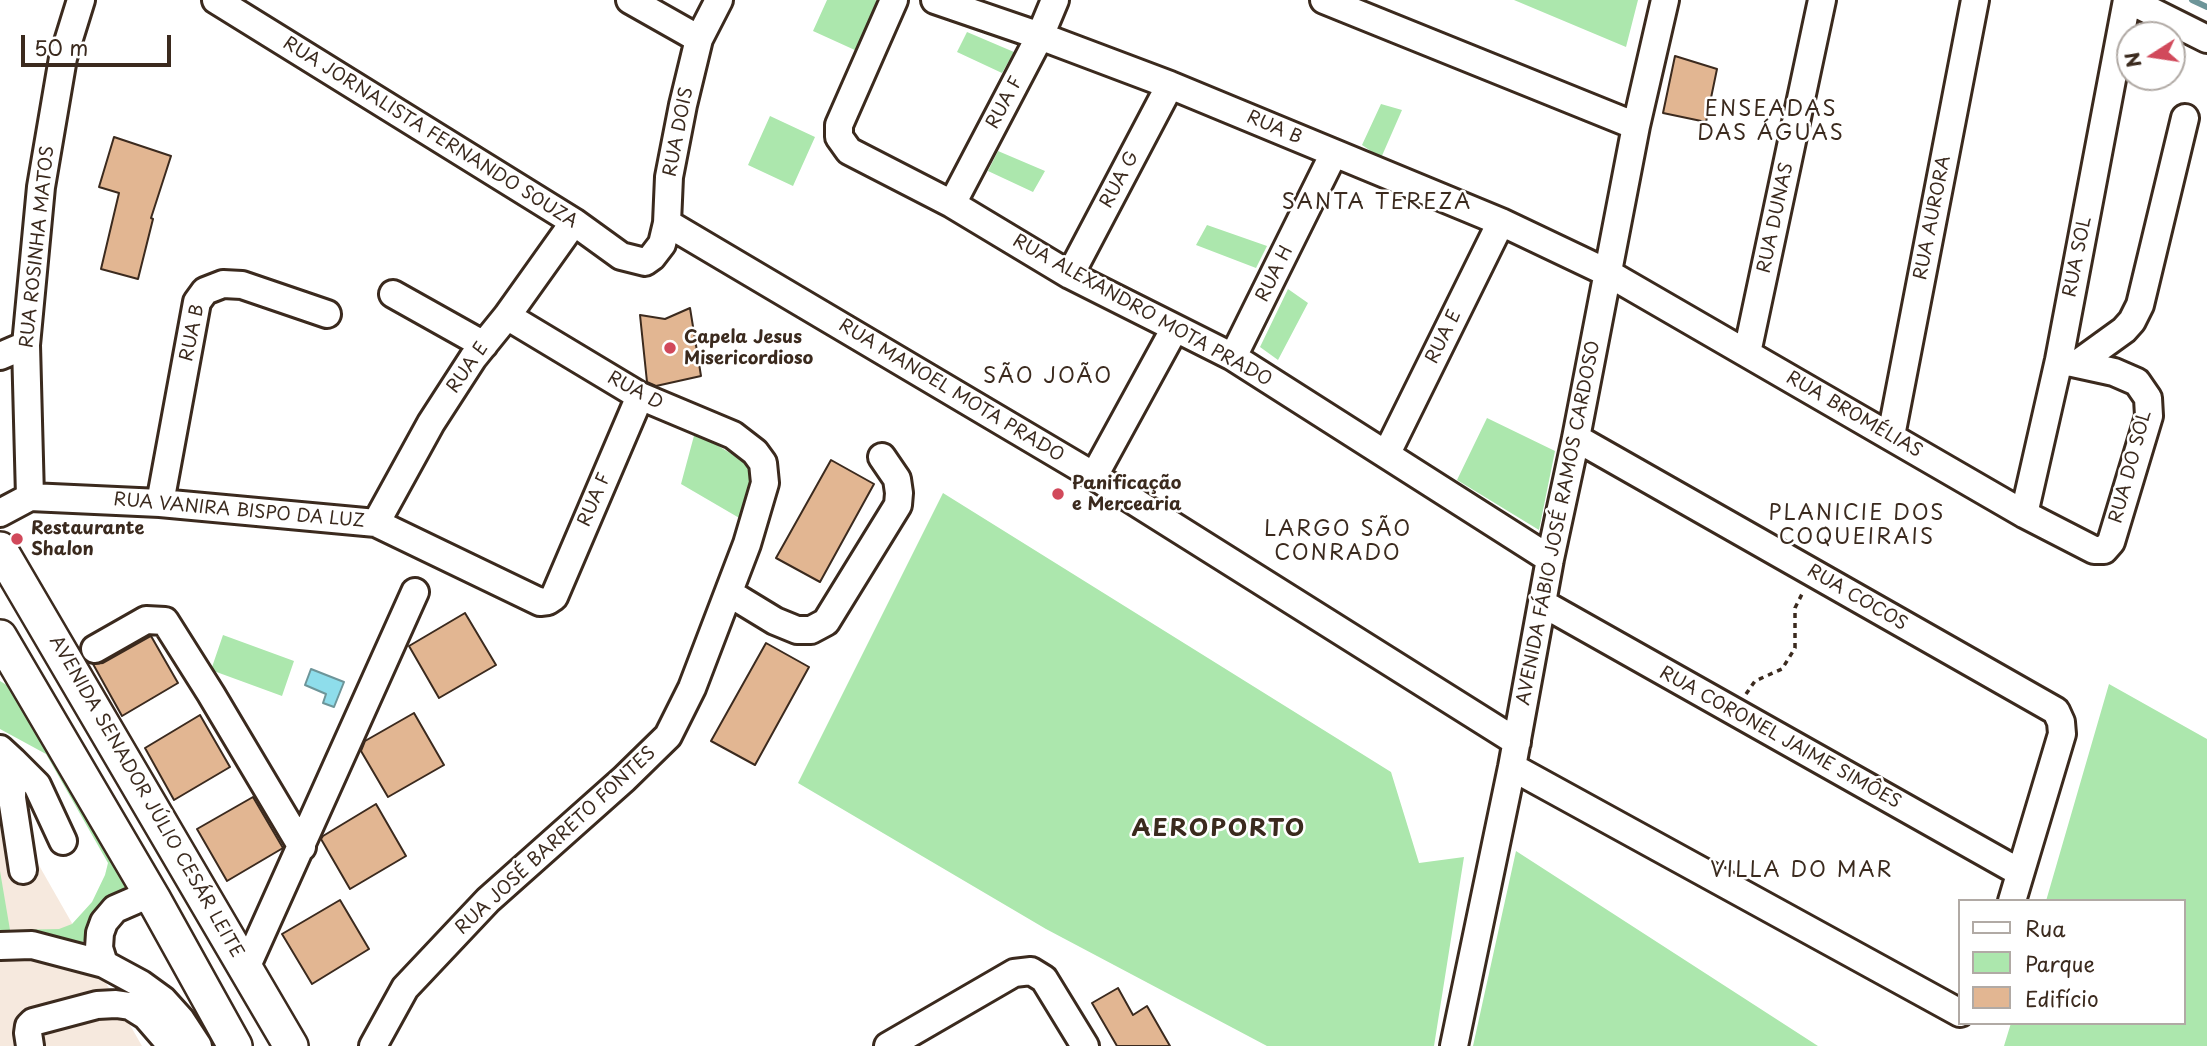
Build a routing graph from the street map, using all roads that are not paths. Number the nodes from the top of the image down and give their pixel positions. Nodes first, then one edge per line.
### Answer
1 (81, 0) edge
2 (216, 0) edge
3 (630, 0) edge
4 (719, 0) edge
5 (894, 0) edge
6 (935, 0) edge
7 (1055, 0) edge
8 (1324, 0) edge
9 (1665, 0) edge
10 (1822, 0) edge
11 (1975, 0) edge
12 (2128, 0) edge
13 (1040, 36) junction
14 (699, 39) junction
15 (2207, 39) edge
16 (1170, 85) junction
17 (2185, 118) dead end
18 (1636, 125) junction
19 (1334, 153) junction
20 (952, 204) junction
21 (574, 222) junction
22 (1501, 222) junction
23 (667, 223) junction
24 (645, 262) joint
25 (1606, 272) junction
26 (1069, 275) junction
27 (393, 293) dead end
28 (327, 314) dead end
29 (507, 316) junction
30 (1175, 328) junction
31 (26, 345) junction
32 (484, 345) junction
33 (1747, 353) junction
34 (0, 356) edge
35 (1234, 356) junction
36 (2068, 362) junction
37 (640, 396) junction
38 (1891, 436) junction
39 (1576, 438) junction
40 (1387, 453) junction
41 (882, 457) dead end
42 (763, 463) joint
43 (1094, 476) junction
44 (30, 497) junction
45 (160, 503) junction
46 (0, 513) edge
47 (2024, 514) junction
48 (376, 523) junction
49 (0, 549) edge
50 (2104, 550) joint
51 (1550, 559) junction
52 (415, 593) dead end
53 (729, 593) junction
54 (548, 601) joint
55 (1542, 603) junction
56 (0, 637) edge
57 (95, 649) dead end
58 (10, 669) edge
59 (1514, 754) junction
60 (6, 755) edge
61 (63, 841) dead end
62 (302, 847) junction
63 (23, 870) dead end
64 (2019, 872) junction
65 (153, 898) junction
66 (2012, 899) edge
67 (0, 946) edge
68 (104, 964) junction
69 (246, 968) junction
70 (1958, 1012) edge
71 (896, 1044) edge
72 (30, 1046) edge
73 (172, 1046) edge
74 (198, 1046) edge
75 (235, 1046) edge
76 (291, 1046) edge
77 (373, 1046) edge
78 (1084, 1046) edge
79 (1454, 1046) edge

1 - 31 street, RUA ROSINHA MATOS
2 - 21 street, RUA JORNALISTA FERNANDO SOUZA
3 - 14 street
4 - 14 street, RUA DOIS
5 - 20 street, RUA ALEXANDRO MOTA PRADO
6 - 13 street, RUA B
7 - 13 street, RUA F
8 - 18 street
9 - 18 street, AVENIDA FÁBIO JOSÉ RAMOS CARDOSO
10 - 33 street, RUA DUNAS
11 - 38 street, RUA AURORA
12 - 15 street
12 - 36 street, RUA SOL
13 - 16 street, RUA B
13 - 20 street, RUA F
14 - 23 street, RUA DOIS
16 - 19 street, RUA B
16 - 26 street, RUA G
17 - 36 street
18 - 25 street, AVENIDA FÁBIO JOSÉ RAMOS CARDOSO
19 - 22 street, RUA B
19 - 35 street, RUA H
20 - 26 street, RUA ALEXANDRO MOTA PRADO
21 - 24 street, RUA JORNALISTA FERNANDO SOUZA
21 - 29 street, RUA E
22 - 25 street, RUA B
22 - 40 street, RUA E
23 - 24 street, RUA DOIS
23 - 43 street, RUA MANOEL MOTA PRADO
25 - 33 street, RUA BROMÉLIAS
25 - 39 street, AVENIDA FÁBIO JOSÉ RAMOS CARDOSO
26 - 30 street, RUA ALEXANDRO MOTA PRADO
27 - 32 street
28 - 45 street, RUA B
29 - 32 street, RUA E
29 - 37 street, RUA D
30 - 35 street, RUA ALEXANDRO MOTA PRADO
30 - 43 street
31 - 34 street
31 - 44 street, RUA ROSINHA MATOS
32 - 48 street, RUA E
33 - 38 street, RUA BROMÉLIAS
35 - 40 street, RUA ALEXANDRO MOTA PRADO
36 - 47 street, RUA SOL
36 - 50 street, RUA DO SOL
37 - 42 street, RUA D
37 - 54 street, RUA F
38 - 47 street, RUA BROMÉLIAS
39 - 51 street, AVENIDA FÁBIO JOSÉ RAMOS CARDOSO
39 - 64 street, RUA COCOS
40 - 51 street, RUA ALEXANDRO MOTA PRADO
41 - 53 street
42 - 53 street, RUA JOSÉ BARRETO FONTES
43 - 59 street, RUA MANOEL MOTA PRADO
44 - 45 street, RUA VANIRA BISPO DA LUZ
44 - 46 street
45 - 48 street, RUA VANIRA BISPO DA LUZ
47 - 50 street, RUA BROMÉLIAS
48 - 54 street, RUA VANIRA BISPO DA LUZ
49 - 69 main road, AVENIDA SENADOR JÚLIO CESÁR LEITE
51 - 55 street, AVENIDA FÁBIO JOSÉ RAMOS CARDOSO
52 - 62 street
53 - 77 street, RUA JOSÉ BARRETO FONTES
55 - 59 street, AVENIDA FÁBIO JOSÉ RAMOS CARDOSO
55 - 64 street, RUA CORONEL JAIME SIMÔES
56 - 58 main road
57 - 62 street
58 - 65 main road
59 - 70 street, RUA MANOEL MOTA PRADO
59 - 79 street, AVENIDA FÁBIO JOSÉ RAMOS CARDOSO
60 - 61 street
60 - 63 street
62 - 69 street
64 - 66 street
65 - 68 street
65 - 75 main road
67 - 68 street
68 - 74 street
69 - 76 main road, AVENIDA SENADOR JÚLIO CESÁR LEITE
71 - 78 street
72 - 73 street

